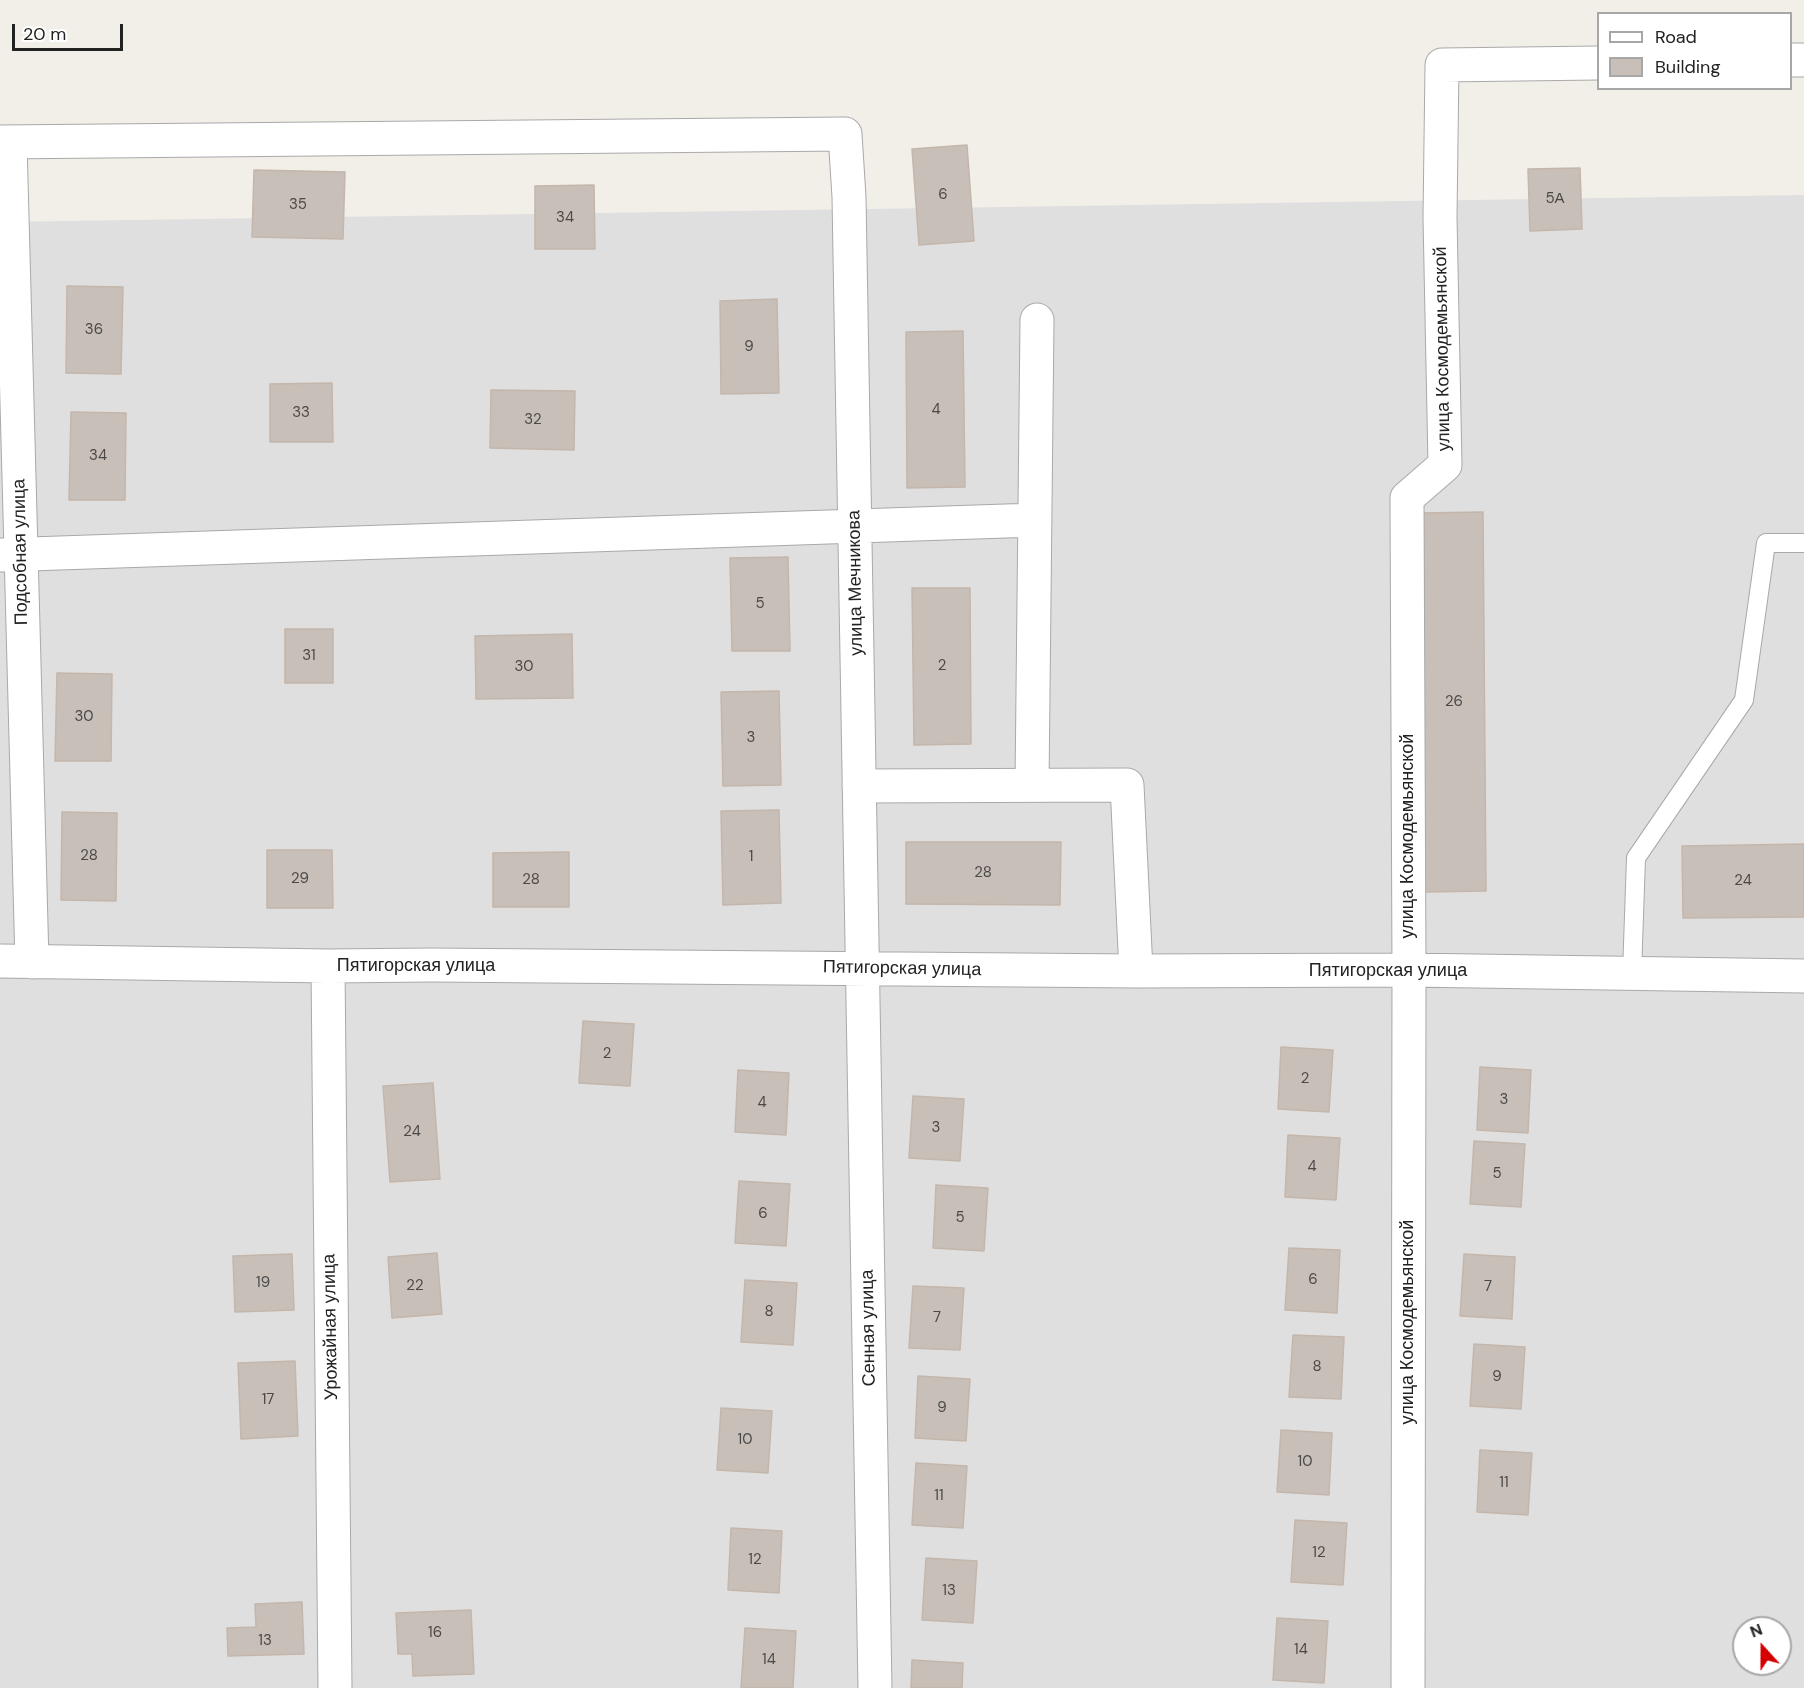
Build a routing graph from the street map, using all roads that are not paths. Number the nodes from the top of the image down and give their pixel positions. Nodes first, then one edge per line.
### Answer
1 (1597, 63) edge
2 (5, 142) edge
3 (1037, 320) dead end
4 (1035, 520) junction
5 (855, 526) junction
6 (1804, 543) edge
7 (10, 555) edge
8 (1032, 785) junction
9 (859, 786) junction
10 (16, 961) edge
11 (328, 966) junction
12 (862, 969) junction
13 (1409, 970) junction
14 (1136, 971) junction
15 (1632, 973) junction
16 (1804, 976) edge
17 (335, 1688) edge
18 (875, 1688) edge
19 (1408, 1688) edge

1 - 13 street, улица Космодемьянской
2 - 5 street, улица Мечникова
2 - 7 street, Подсобная улица
3 - 4 street
4 - 5 street
4 - 8 street
5 - 7 street
5 - 9 street, улица Мечникова
6 - 15 lane
7 - 10 street, Подсобная улица
8 - 9 street
8 - 14 street
9 - 12 street, улица Мечникова
10 - 11 street, Пятигорская улица
11 - 12 street, Пятигорская улица
11 - 17 street, Урожайная улица
12 - 14 street, Пятигорская улица
12 - 18 street, Сенная улица
13 - 14 street, Пятигорская улица
13 - 15 street, Пятигорская улица
13 - 19 street, улица Космодемьянской
15 - 16 street, Пятигорская улица

